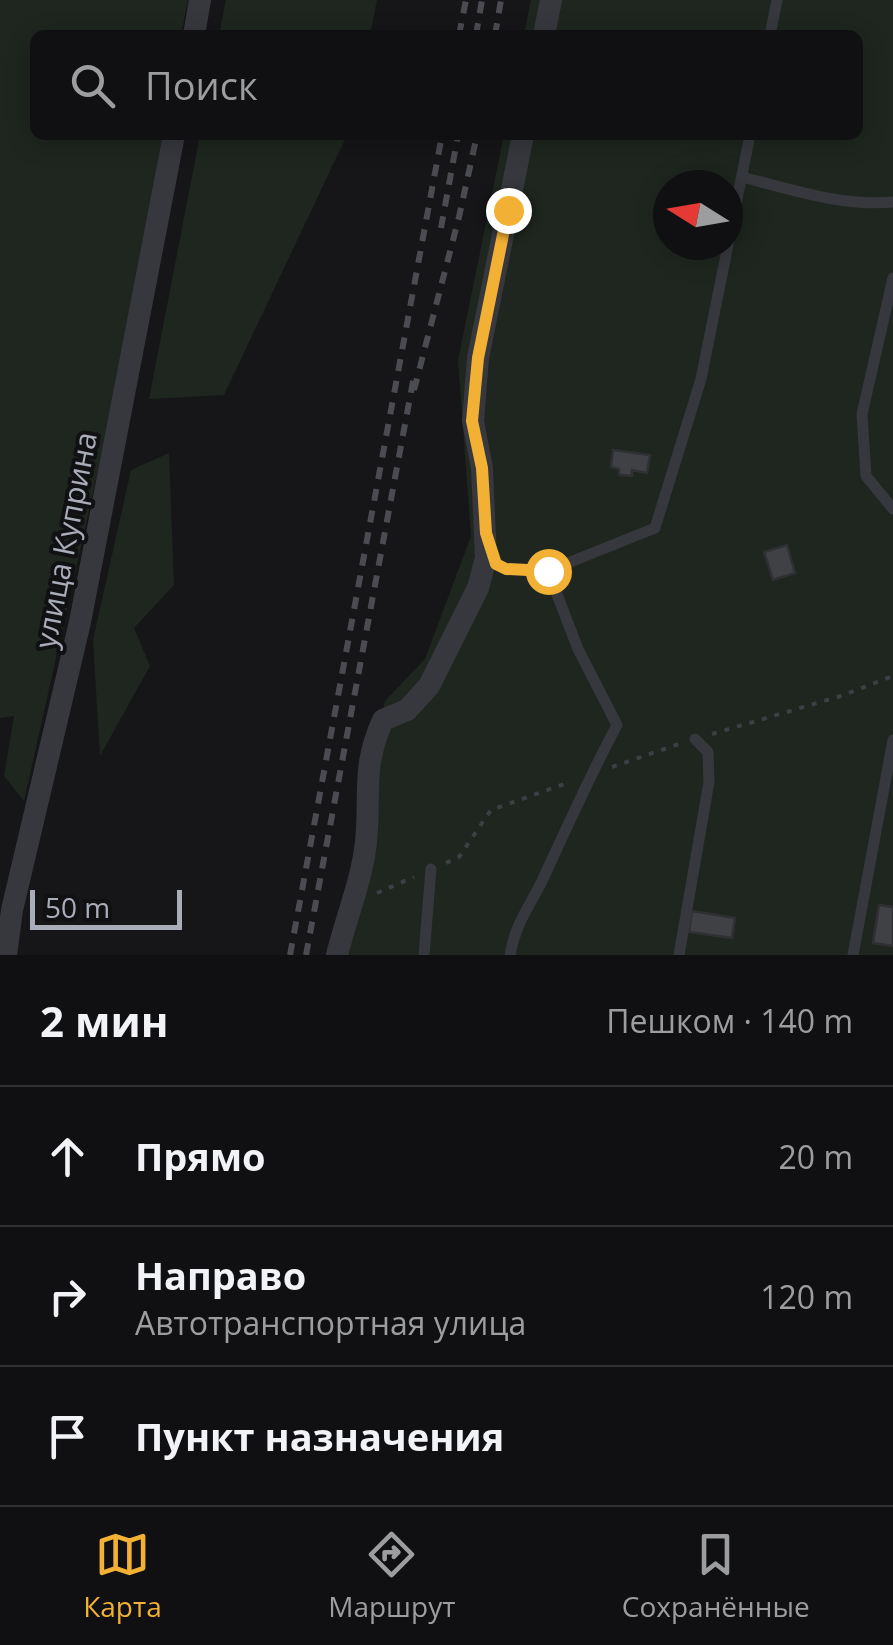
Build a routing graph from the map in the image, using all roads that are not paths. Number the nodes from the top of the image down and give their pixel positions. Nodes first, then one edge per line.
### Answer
1 (200, 0) edge
2 (551, 0) edge
3 (777, 0) edge
4 (195, 30) edge
5 (545, 30) edge
6 (771, 30) edge
7 (173, 140) edge
8 (522, 140) edge
9 (749, 140) edge
10 (743, 172) edge
11 (743, 177) edge
12 (893, 202) edge
13 (725, 260) edge
14 (893, 278) edge
15 (893, 509) edge
16 (486, 533) junction
17 (548, 571) junction
18 (695, 739) road end
19 (893, 740) edge
20 (431, 869) road end
21 (6, 955) edge
22 (337, 955) edge
23 (424, 955) edge
24 (510, 955) edge
25 (678, 955) edge
26 (854, 955) edge

1 - 4 street
2 - 5 street
3 - 6 lane
7 - 21 street, улица Куприна
8 - 16 street
9 - 10 lane
11 - 12 lane
13 - 17 lane
14 - 15 lane
16 - 17 lane
16 - 22 street
17 - 24 lane
18 - 25 lane
19 - 26 lane
20 - 23 lane

